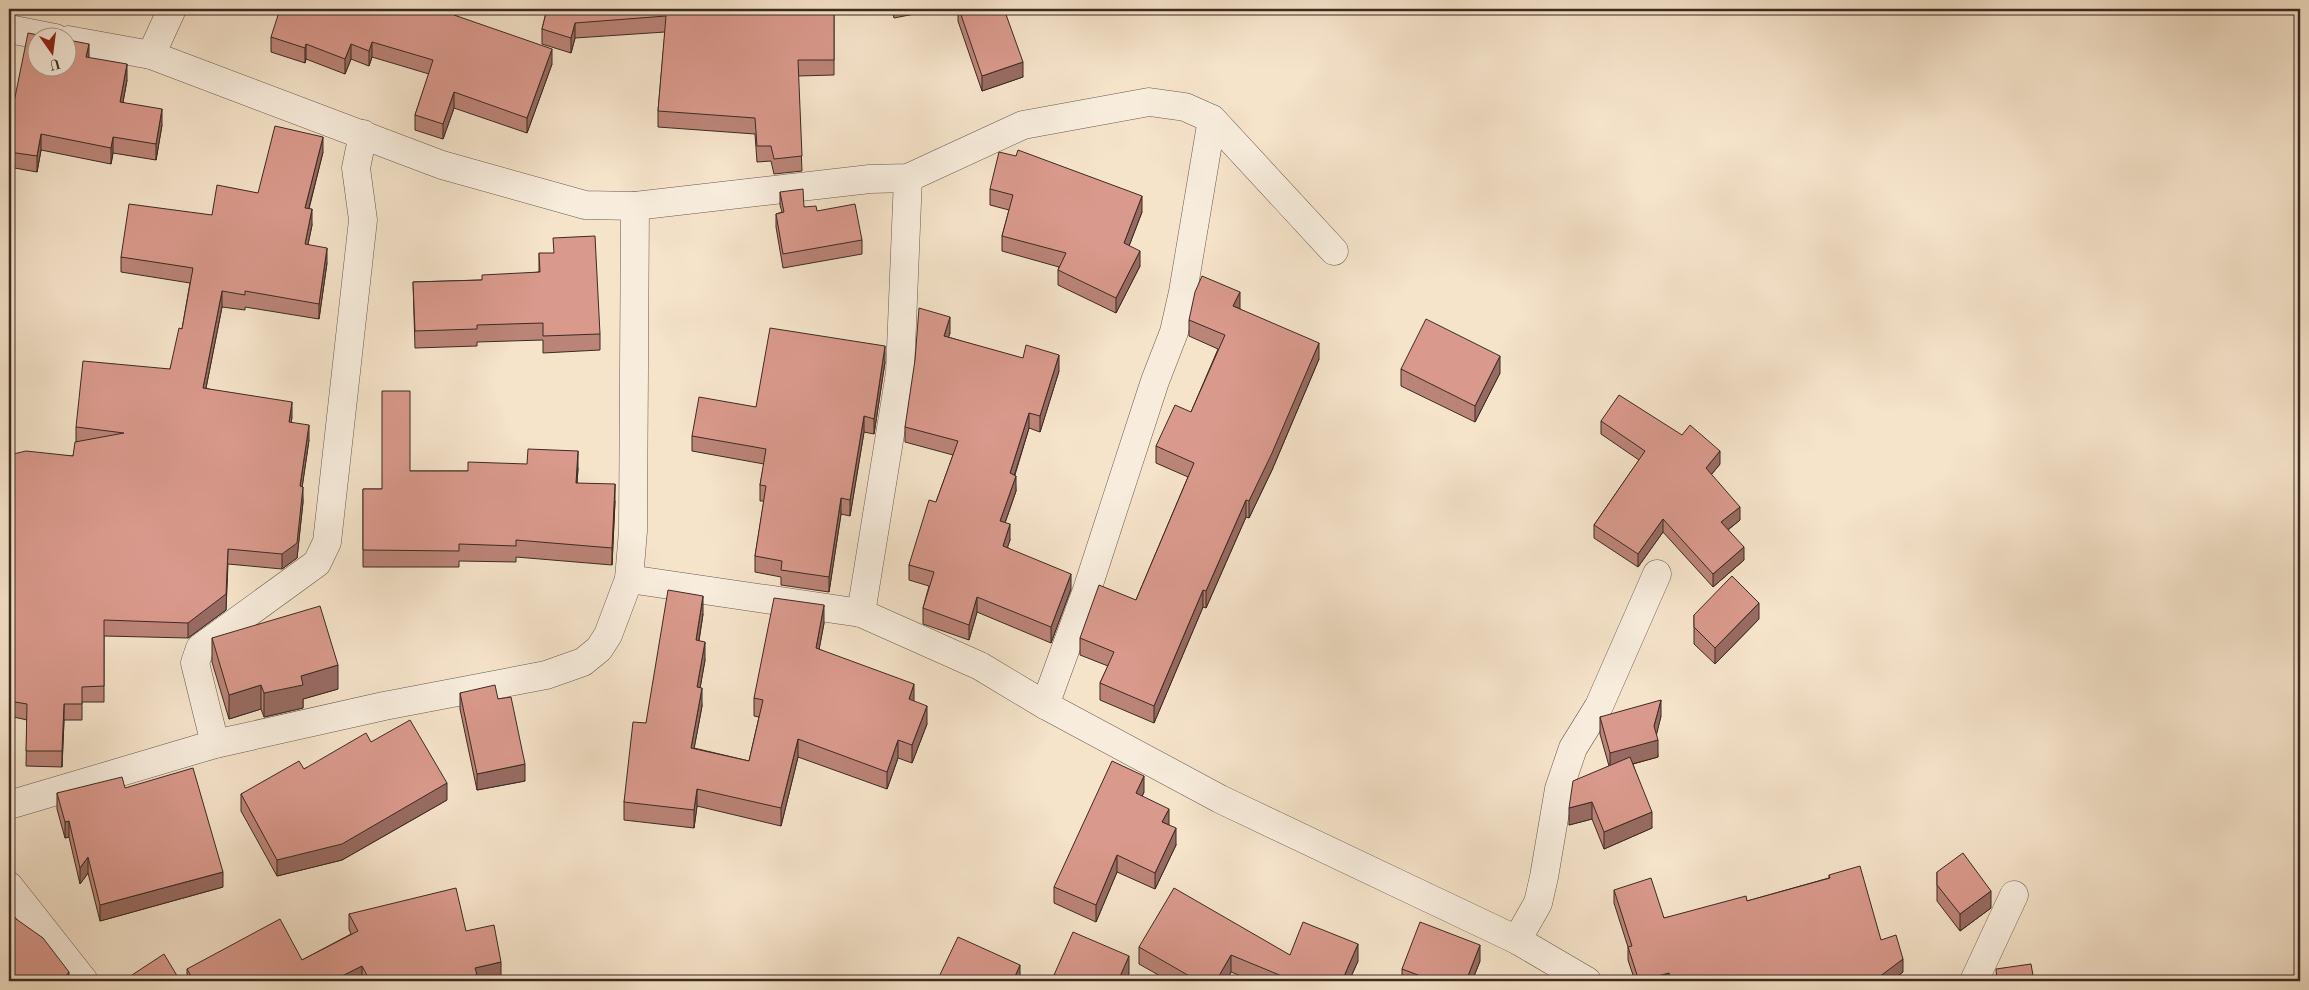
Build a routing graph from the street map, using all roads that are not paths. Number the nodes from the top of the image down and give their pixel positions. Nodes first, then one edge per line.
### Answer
1 (172, 9) edge
2 (9, 29) edge
3 (28, 33) edge
4 (78, 42) edge
5 (151, 55) junction
6 (1212, 119) junction
7 (363, 134) junction
8 (908, 178) junction
9 (635, 206) junction
10 (1334, 251) dead end
11 (1657, 574) dead end
12 (629, 579) junction
13 (861, 613) junction
14 (1044, 706) junction
15 (215, 744) junction
16 (9, 805) edge
17 (9, 886) edge
18 (2014, 896) dead end
19 (1516, 940) junction
20 (84, 981) edge
21 (1588, 981) edge
22 (1974, 981) edge

1 - 5 street
2 - 3 street
4 - 5 street
5 - 7 street
6 - 8 street
6 - 10 street
6 - 14 street
7 - 9 street
7 - 15 street
8 - 9 street
8 - 13 street
9 - 12 street
11 - 19 street
12 - 13 street
12 - 15 street
13 - 14 street
14 - 19 street
15 - 16 street
17 - 20 street
18 - 22 street
19 - 21 street

